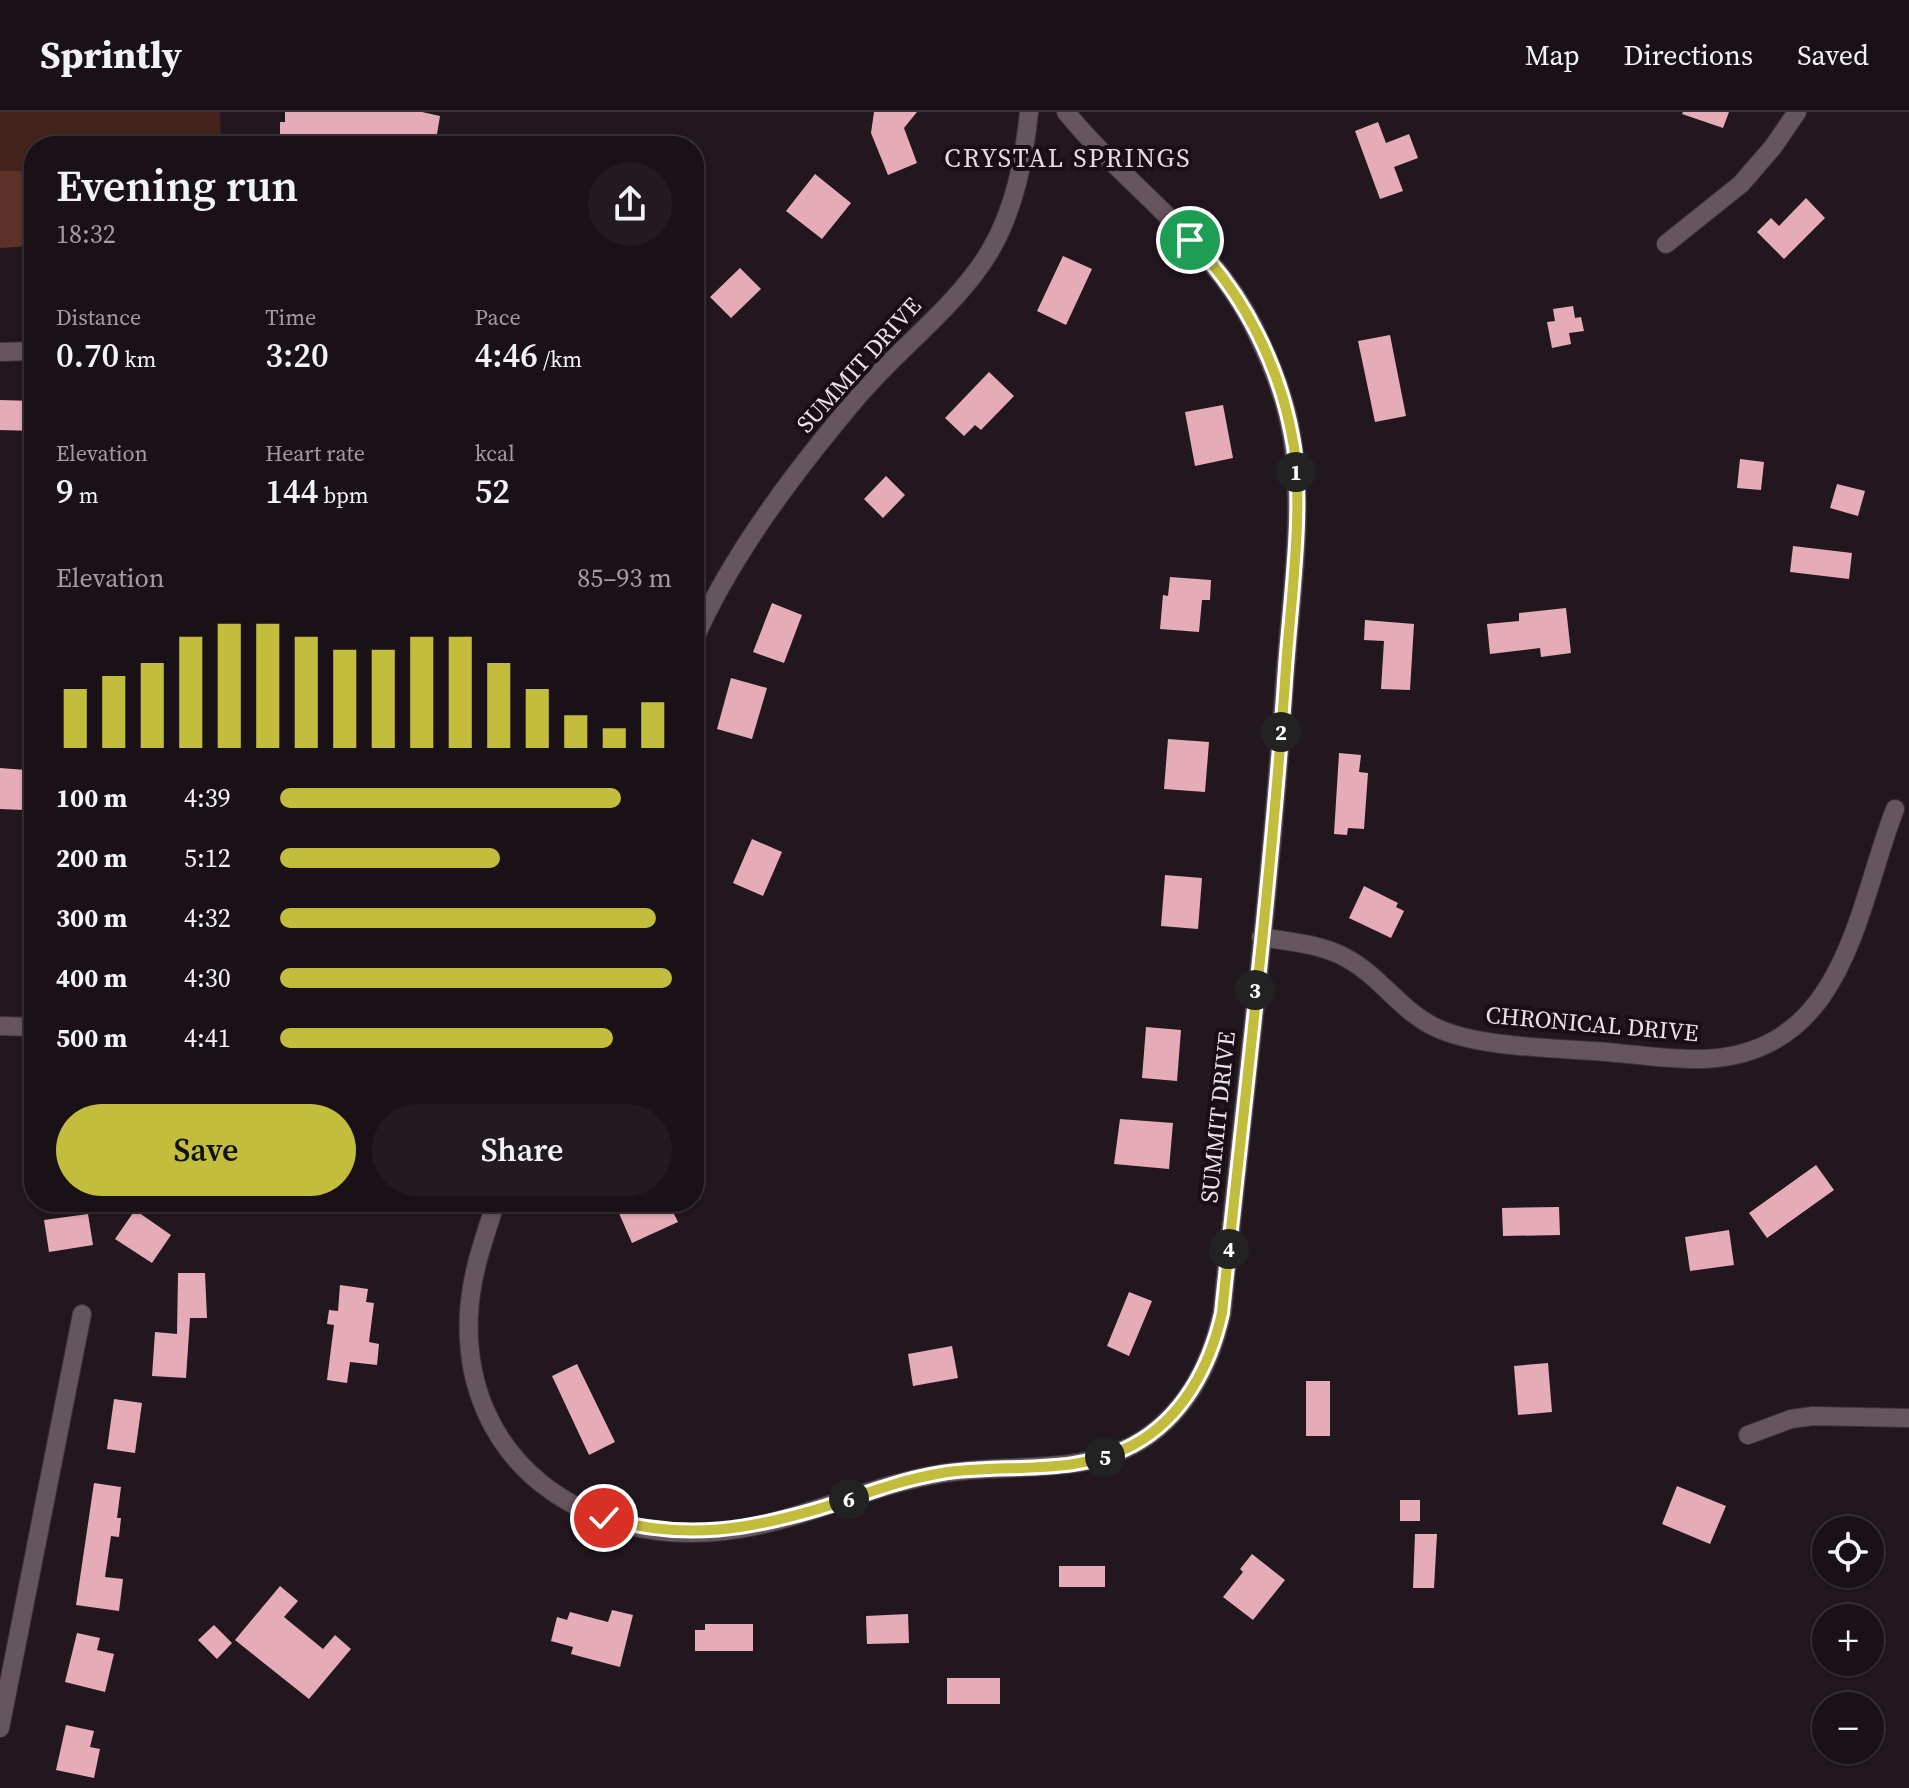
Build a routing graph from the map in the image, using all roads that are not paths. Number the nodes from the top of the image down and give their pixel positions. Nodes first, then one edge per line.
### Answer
1 (1029, 112) edge
2 (1066, 112) edge
3 (1797, 112) edge
4 (1666, 244) dead end
5 (24, 351) edge
6 (0, 352) edge
7 (704, 622) edge
8 (1895, 809) dead end
9 (1261, 937) junction
10 (0, 1026) edge
11 (24, 1027) edge
12 (493, 1212) edge
13 (82, 1314) dead end
14 (1909, 1418) edge
15 (1748, 1435) dead end
16 (0, 1728) edge

1 - 7 street, SUMMIT DRIVE
2 - 9 street, SUMMIT DRIVE
3 - 4 street
5 - 6 street
8 - 9 street, CHRONICAL DRIVE
9 - 12 street, SUMMIT DRIVE
10 - 11 street
13 - 16 street
14 - 15 street

